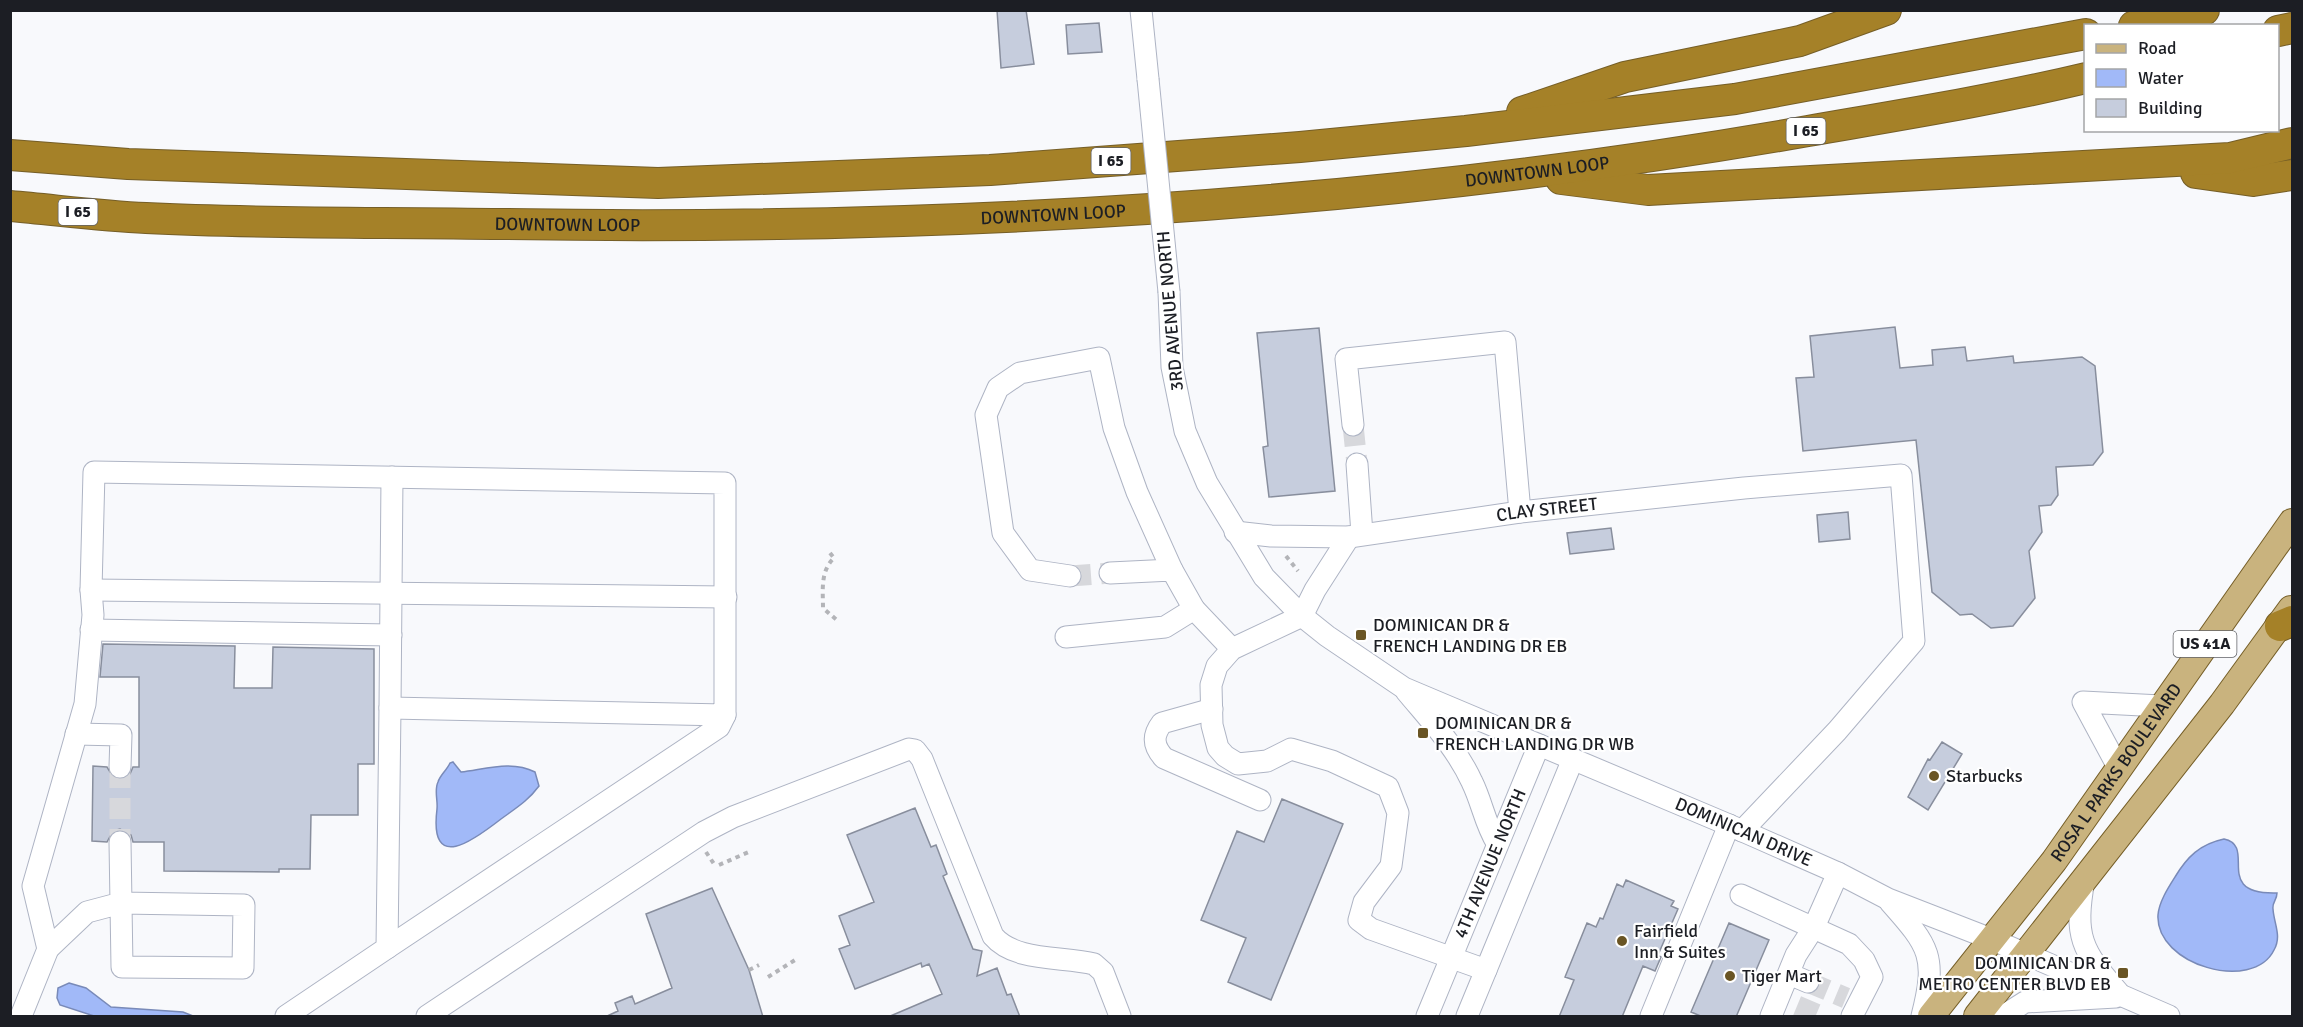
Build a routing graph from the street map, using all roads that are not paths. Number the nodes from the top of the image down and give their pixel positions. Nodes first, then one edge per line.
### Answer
1 (1141, 10) edge
2 (1886, 10) edge
3 (2204, 10) edge
4 (2143, 24) edge
5 (2084, 34) edge
6 (2084, 78) edge
7 (1466, 131) junction
8 (2292, 143) edge
9 (10, 155) edge
10 (2127, 164) junction
11 (1524, 174) junction
12 (2292, 175) edge
13 (10, 206) edge
14 (1353, 425) tunnel mouth
15 (1357, 464) tunnel mouth
16 (392, 477) junction
17 (1520, 512) junction
18 (2292, 522) edge
19 (1235, 532) junction
20 (1355, 536) junction
21 (1172, 570) junction
22 (1110, 573) tunnel mouth
23 (1070, 576) tunnel mouth
24 (91, 590) junction
25 (391, 593) junction
26 (726, 597) junction
27 (1194, 609) junction
28 (1302, 616) junction
29 (2288, 618) edge
30 (91, 630) junction
31 (391, 635) junction
32 (1327, 636) joint
33 (1066, 637) dead end
34 (1232, 649) junction
35 (1404, 688) junction
36 (2161, 706) junction
37 (390, 708) junction
38 (1212, 709) junction
39 (725, 714) junction
40 (76, 734) junction
41 (1539, 745) junction
42 (1573, 759) junction
43 (120, 767) tunnel mouth
44 (2118, 767) junction
45 (1260, 800) dead end
46 (1736, 828) junction
47 (120, 842) tunnel mouth
48 (1497, 843) junction
49 (1838, 873) junction
50 (2084, 879) junction
51 (1741, 896) dead end
52 (1888, 899) junction
53 (121, 903) junction
54 (1814, 927) junction
55 (1991, 939) junction
56 (387, 948) junction
57 (48, 949) junction
58 (2024, 954) junction
59 (1449, 959) junction
60 (1486, 970) junction
61 (2123, 997) junction
62 (1852, 1006) edge
63 (1782, 1007) edge
64 (21, 1017) edge
65 (286, 1017) edge
66 (427, 1017) edge
67 (1120, 1017) edge
68 (1427, 1017) edge
69 (1467, 1017) edge
70 (1651, 1017) edge
71 (1922, 1017) edge
72 (1931, 1017) edge
73 (1977, 1017) edge
74 (2002, 1017) edge
75 (2169, 1017) edge

1 - 19 street, 3RD AVENUE NORTH, bridge
2 - 7 highway
3 - 4 highway
5 - 7 highway, I 65
6 - 11 highway, DOWNTOWN LOOP / I 65
7 - 9 highway, I 65
8 - 10 highway
10 - 11 highway
10 - 12 highway
11 - 13 highway, DOWNTOWN LOOP / I 65
14 - 17 street
15 - 20 street
16 - 24 street
16 - 25 street
16 - 26 street
17 - 20 street, CLAY STREET
17 - 46 street, CLAY STREET
18 - 36 main road, ROSA L PARKS BOULEVARD / US 41A
19 - 20 street, CLAY STREET
19 - 28 street, 3RD AVENUE NORTH
20 - 28 street
21 - 22 street
21 - 23 street
21 - 27 street
24 - 25 street
24 - 30 street
25 - 26 street
25 - 31 street
26 - 39 street
27 - 33 street
27 - 34 street
28 - 32 street, 3RD AVENUE NORTH
28 - 34 street
29 - 50 main road, ROSA L PARKS BOULEVARD / US 41A
30 - 31 street
30 - 40 street
31 - 37 street
32 - 35 street, DOMINICAN DRIVE
34 - 38 street
35 - 41 street, DOMINICAN DRIVE
35 - 48 street
36 - 44 main road, ROSA L PARKS BOULEVARD / US 41A
36 - 44 street
37 - 39 street
37 - 56 street
38 - 45 street
38 - 59 street
39 - 56 street
40 - 43 street
40 - 57 street
41 - 42 street, DOMINICAN DRIVE
41 - 48 street, 4TH AVENUE NORTH
42 - 46 street, DOMINICAN DRIVE
42 - 60 street, 4TH AVENUE NORTH
44 - 55 main road, ROSA L PARKS BOULEVARD / US 41A
46 - 49 street, DOMINICAN DRIVE
46 - 70 street
47 - 53 street
48 - 59 street, 4TH AVENUE NORTH
49 - 52 street, DOMINICAN DRIVE
49 - 54 street
50 - 58 main road, ROSA L PARKS BOULEVARD / US 41A
50 - 61 street
51 - 54 street
52 - 55 street, DOMINICAN DRIVE
52 - 71 street
53 - 53 street
53 - 57 street
54 - 62 street
54 - 63 street
55 - 58 street, DOMINICAN DRIVE
55 - 72 main road, ROSA L PARKS BOULEVARD / US 41A
56 - 65 street
57 - 64 street
58 - 61 street, DOMINICAN DRIVE
58 - 73 main road, ROSA L PARKS BOULEVARD / US 41A
59 - 60 street
59 - 68 street, 4TH AVENUE NORTH
60 - 69 street, 4TH AVENUE NORTH
61 - 74 street
61 - 75 street, DOMINICAN DRIVE
66 - 67 street

